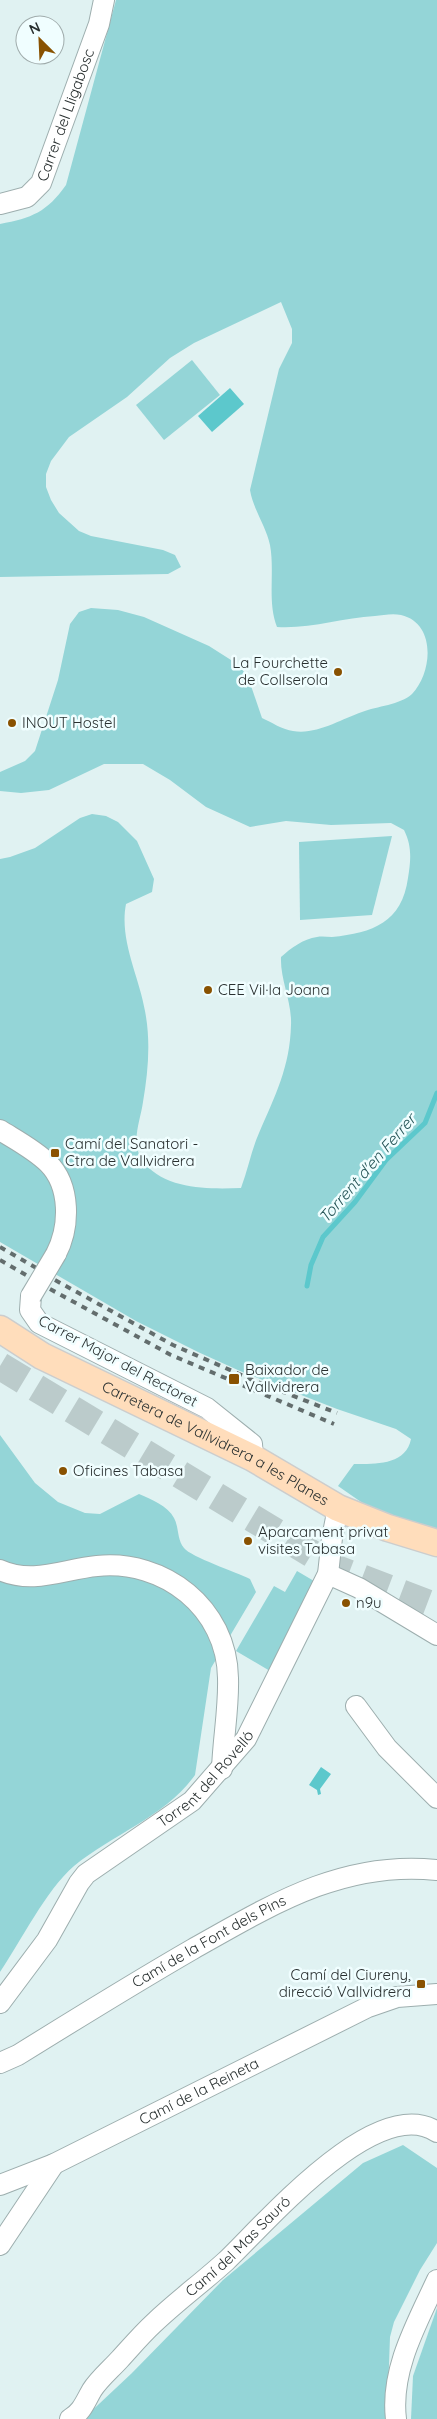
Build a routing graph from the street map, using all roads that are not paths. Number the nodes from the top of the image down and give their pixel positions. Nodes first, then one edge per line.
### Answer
1 (104, 0) edge
2 (0, 204) edge
3 (0, 1130) edge
4 (0, 1328) edge
5 (253, 1458) junction
6 (338, 1508) junction
7 (437, 1543) edge
8 (0, 1570) edge
9 (328, 1574) junction
10 (437, 1635) edge
11 (356, 1706) dead end
12 (222, 1769) junction
13 (437, 1798) edge
14 (437, 1870) edge
15 (437, 1994) edge
16 (0, 2003) edge
17 (0, 2063) edge
18 (437, 2132) edge
19 (54, 2164) junction
20 (0, 2185) edge
21 (0, 2245) edge
22 (437, 2280) edge
23 (70, 2419) edge
24 (396, 2419) edge

1 - 2 street, Carrer del Lligabosc
3 - 5 street, Carrer Major del Rectoret, bridge
4 - 5 main road, Carretera de Vallvidrera a les Planes
5 - 6 main road, Carretera de Vallvidrera a les Planes
6 - 7 main road, Carretera de Vallvidrera a les Planes
6 - 9 street, Torrent del Rovelló
8 - 12 street
9 - 10 street
9 - 12 street, Torrent del Rovelló
11 - 13 street
12 - 16 street, Torrent del Rovelló
14 - 17 street, Camí de la Font dels Pins
15 - 19 street, Camí de la Reineta
18 - 23 street, Camí del Mas Sauró
19 - 20 street
19 - 21 street, Camí de la Reineta
22 - 24 street

